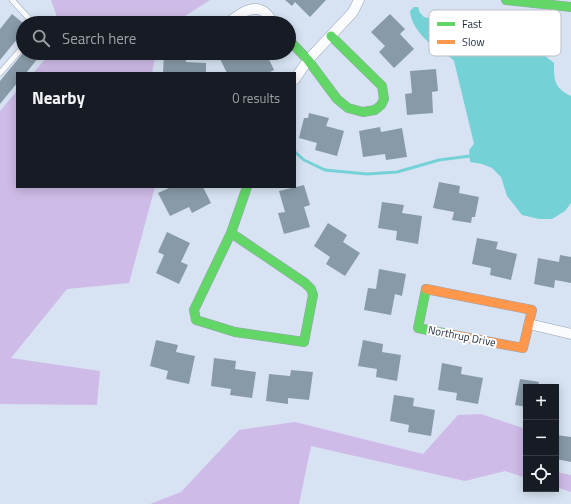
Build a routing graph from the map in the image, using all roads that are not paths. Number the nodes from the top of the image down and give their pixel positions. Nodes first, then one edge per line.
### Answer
1 (12, 0) edge
2 (358, 0) edge
3 (506, 0) edge
4 (568, 4) edge
5 (27, 16) edge
6 (238, 16) edge
7 (268, 16) edge
8 (331, 36) junction
9 (296, 47) edge
10 (16, 55) edge
11 (308, 60) junction
12 (0, 73) edge
13 (296, 78) edge
14 (247, 188) edge
15 (231, 233) junction
16 (529, 324) junction
17 (571, 334) edge

1 - 5 lane
2 - 8 street
3 - 4 street
6 - 7 street
8 - 11 street
8 - 11 street
9 - 11 street
10 - 12 lane
11 - 13 street
14 - 15 street
15 - 15 street
16 - 16 street, Northrup Drive
16 - 17 street

